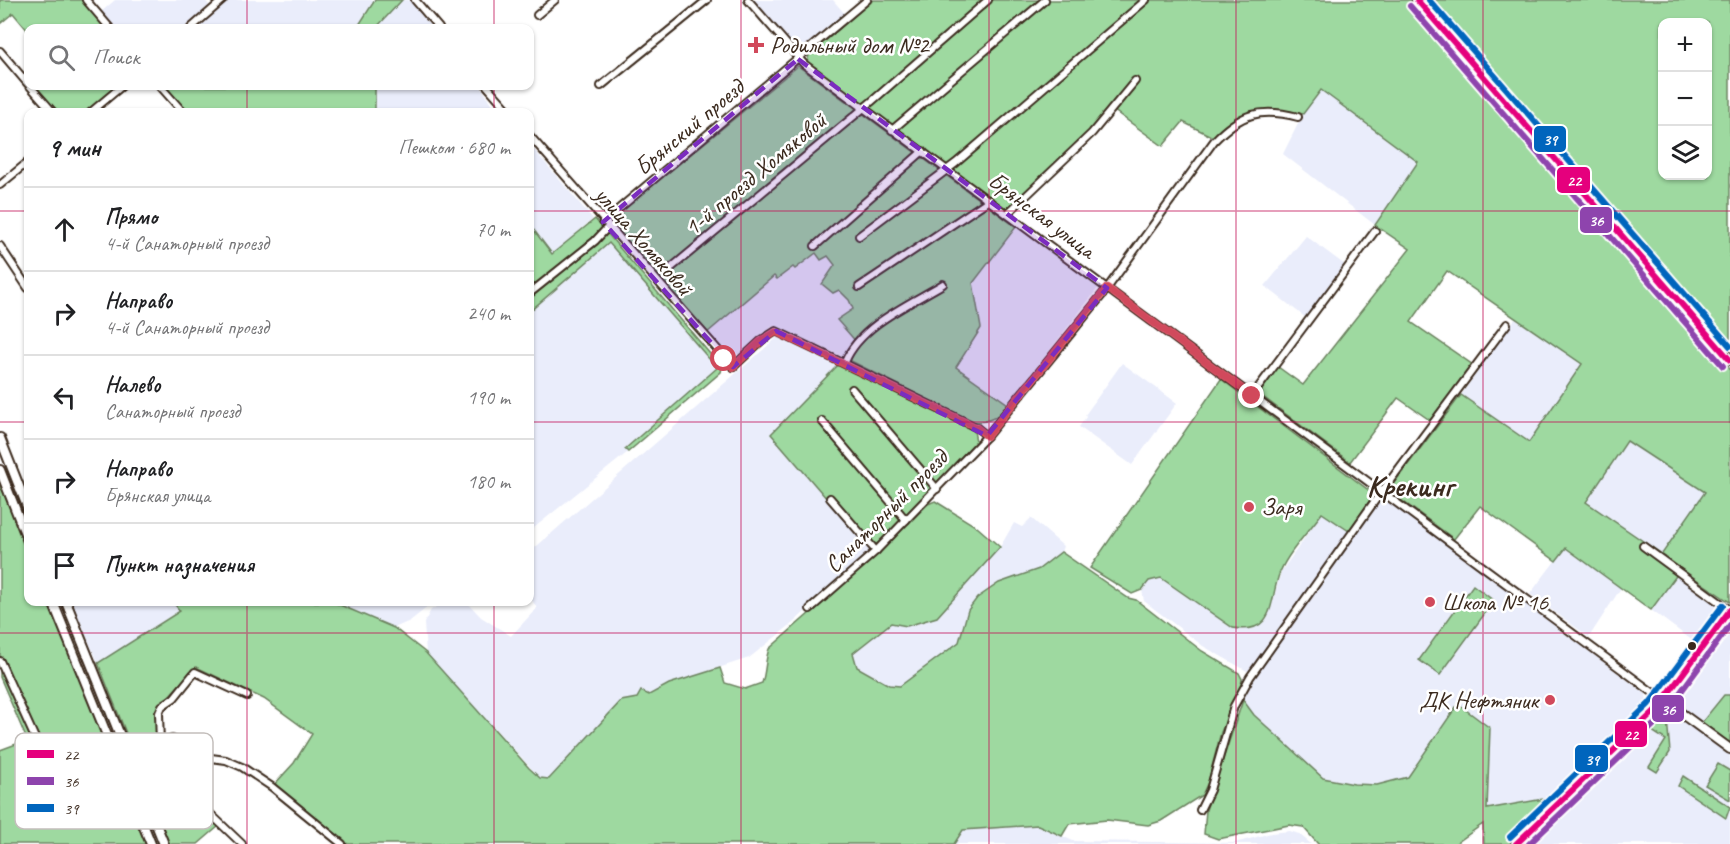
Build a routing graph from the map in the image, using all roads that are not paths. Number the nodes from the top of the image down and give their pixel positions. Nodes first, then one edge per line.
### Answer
1 (223, 0) edge
2 (415, 0) edge
3 (555, 0) edge
4 (707, 0) edge
5 (748, 0) edge
6 (867, 0) edge
7 (988, 0) edge
8 (1045, 0) edge
9 (1146, 0) edge
10 (1417, 0) edge
11 (88, 1) edge
12 (537, 15) dead end
13 (107, 24) edge
14 (196, 24) edge
15 (436, 24) edge
16 (0, 51) edge
17 (798, 59) junction
18 (24, 79) edge
19 (1136, 81) dead end
20 (602, 86) dead end
21 (33, 90) edge
22 (117, 90) edge
23 (164, 90) edge
24 (490, 90) edge
25 (504, 106) joint
26 (49, 108) edge
27 (96, 108) edge
28 (179, 108) edge
29 (501, 108) edge
30 (862, 108) junction
31 (1298, 117) dead end
32 (892, 130) junction
33 (534, 141) edge
34 (923, 151) junction
35 (24, 165) edge
36 (947, 169) junction
37 (0, 185) edge
38 (989, 200) junction
39 (1007, 214) junction
40 (606, 225) junction
41 (1375, 231) dead end
42 (859, 236) dead end
43 (0, 246) edge
44 (815, 246) dead end
45 (671, 268) dead end
46 (24, 282) edge
47 (943, 284) dead end
48 (859, 287) dead end
49 (1107, 288) junction
50 (534, 290) edge
51 (1507, 324) dead end
52 (1730, 360) edge
53 (845, 362) junction
54 (852, 389) dead end
55 (1252, 396) junction
56 (822, 421) dead end
57 (987, 436) junction
58 (0, 438) edge
59 (0, 470) edge
60 (937, 489) junction
61 (1382, 492) junction
62 (830, 498) dead end
63 (24, 499) edge
64 (906, 520) junction
65 (24, 531) edge
66 (1643, 546) dead end
67 (876, 551) junction
68 (55, 606) edge
69 (68, 606) edge
70 (810, 609) dead end
71 (1730, 610) edge
72 (0, 662) edge
73 (247, 696) dead end
74 (1663, 700) junction
75 (32, 733) edge
76 (106, 733) edge
77 (119, 733) edge
78 (160, 733) edge
79 (1730, 749) edge
80 (213, 758) edge
81 (1200, 810) dead end
82 (213, 816) edge
83 (145, 829) edge
84 (158, 829) edge
85 (151, 844) edge
86 (164, 844) edge
87 (242, 844) edge
88 (342, 844) edge
89 (1516, 844) edge

1 - 14 street
2 - 15 street
3 - 12 street
4 - 20 street
5 - 17 street, Брянская улица
6 - 17 street, Брянский проезд
7 - 30 street, 1-й проезд Хомяковой
8 - 32 street
9 - 36 street
10 - 52 street
11 - 13 street
16 - 18 street
17 - 30 street, Брянская улица
17 - 40 street, Брянский проезд
19 - 39 street
21 - 26 street
22 - 27 street
23 - 28 street
24 - 25 street
25 - 29 street
30 - 32 street, Брянская улица
30 - 45 street, 1-й проезд Хомяковой
31 - 49 street, Санаторный проезд
32 - 34 street, Брянская улица
33 - 40 street, улица Хомяковой
34 - 36 street, Брянская улица
34 - 44 street
35 - 37 street
36 - 38 street, Брянская улица
36 - 42 street
38 - 39 street, Брянская улица
38 - 48 street
39 - 49 street, Брянская улица
40 - 50 street, Брянский проезд
40 - 53 street, улица Хомяковой
41 - 55 street
43 - 46 street
47 - 53 street
49 - 55 street, Брянская улица
49 - 57 street, Санаторный проезд
51 - 61 street
53 - 57 street
54 - 60 street
55 - 61 street, Брянская улица
56 - 64 street
57 - 60 street, Санаторный проезд
58 - 63 street
59 - 65 street
60 - 64 street, Санаторный проезд
61 - 74 street, Брянская улица
61 - 81 street
62 - 67 street
64 - 67 street, Санаторный проезд
66 - 71 street
67 - 70 street, Санаторный проезд
68 - 76 street
69 - 77 street
71 - 74 street
72 - 75 street
73 - 78 street
74 - 79 street, Брянская улица
74 - 89 street
80 - 88 street
82 - 87 street
83 - 85 street
84 - 86 street

